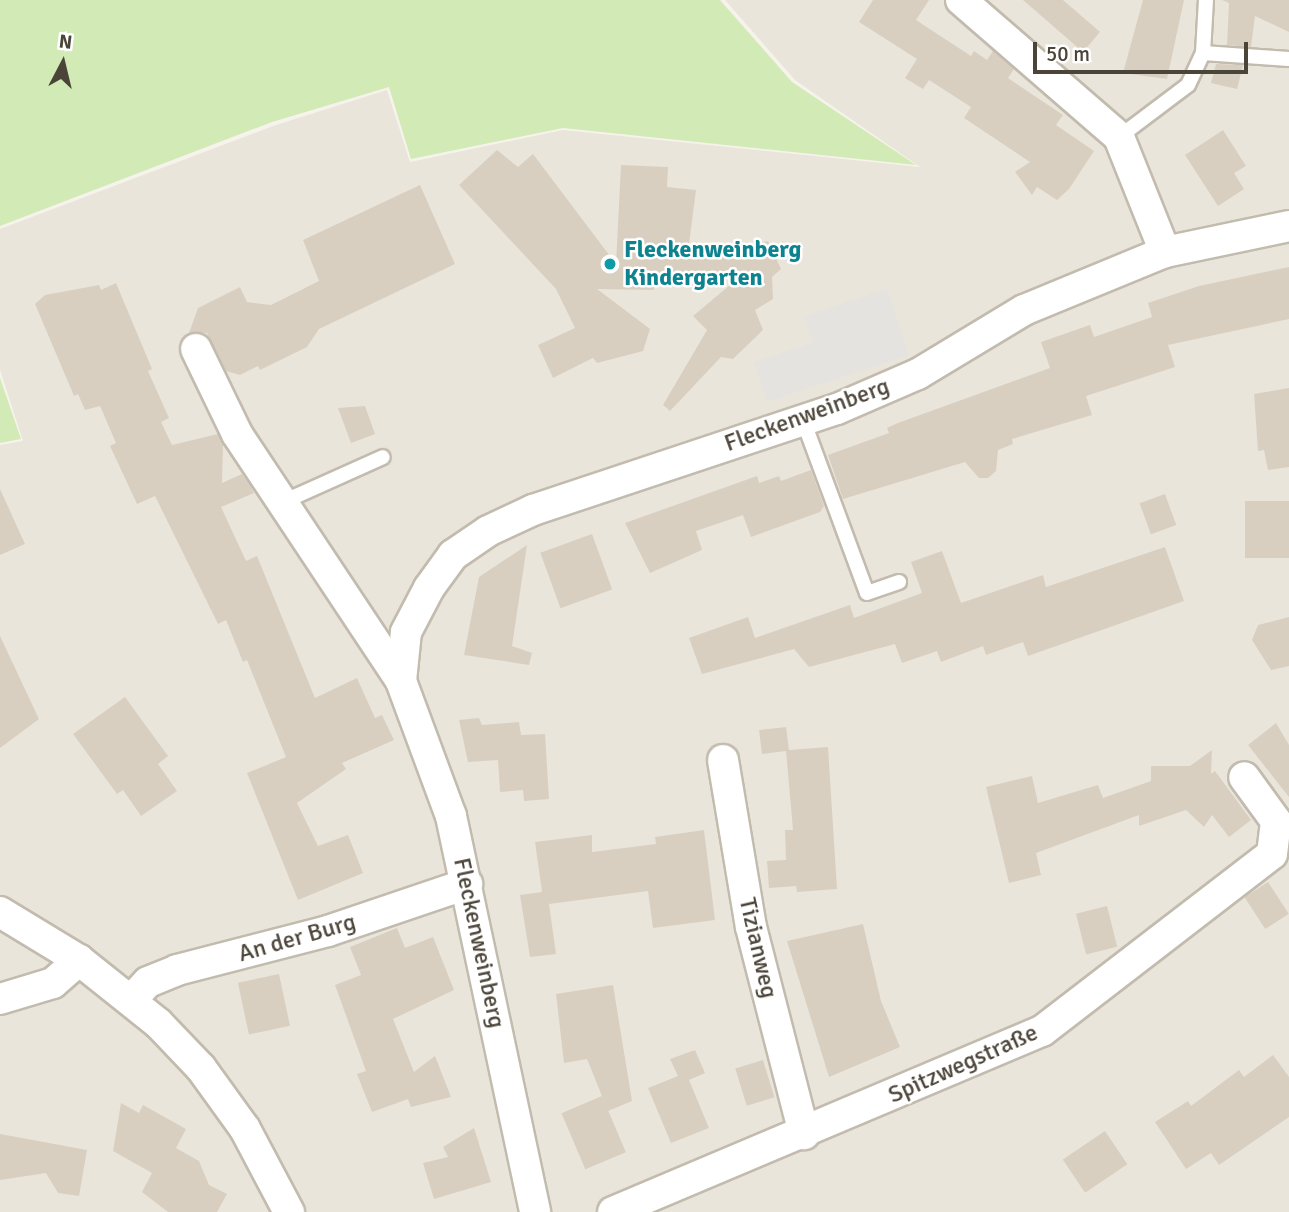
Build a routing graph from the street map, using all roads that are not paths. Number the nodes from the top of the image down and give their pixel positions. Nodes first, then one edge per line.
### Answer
1 (961, 0) edge
2 (1206, 0) edge
3 (1203, 53) junction
4 (1289, 59) edge
5 (1119, 137) junction
6 (1289, 226) edge
7 (1165, 252) junction
8 (196, 349) dead end
9 (803, 419) junction
10 (383, 457) dead end
11 (285, 501) junction
12 (899, 582) dead end
13 (401, 681) junction
14 (723, 760) dead end
15 (1244, 777) dead end
16 (467, 884) junction
17 (0, 912) edge
18 (79, 960) junction
19 (0, 999) edge
20 (132, 999) junction
21 (804, 1134) junction
22 (289, 1212) edge
23 (535, 1212) edge
24 (612, 1212) edge

1 - 5 street
2 - 3 lane
3 - 4 lane
3 - 5 lane
5 - 7 street
6 - 7 street, Fleckenweinberg
7 - 9 street, Fleckenweinberg
8 - 11 street, Fleckenweinberg
9 - 12 lane
9 - 13 street, Fleckenweinberg
10 - 11 lane
11 - 13 street, Fleckenweinberg
13 - 16 street, Fleckenweinberg
14 - 21 street, Tizianweg
15 - 21 street, Spitzwegstraße
16 - 20 street, An der Burg
16 - 23 street, Fleckenweinberg
17 - 18 street
18 - 19 street
18 - 20 street
20 - 22 street
21 - 24 street, Spitzwegstraße

